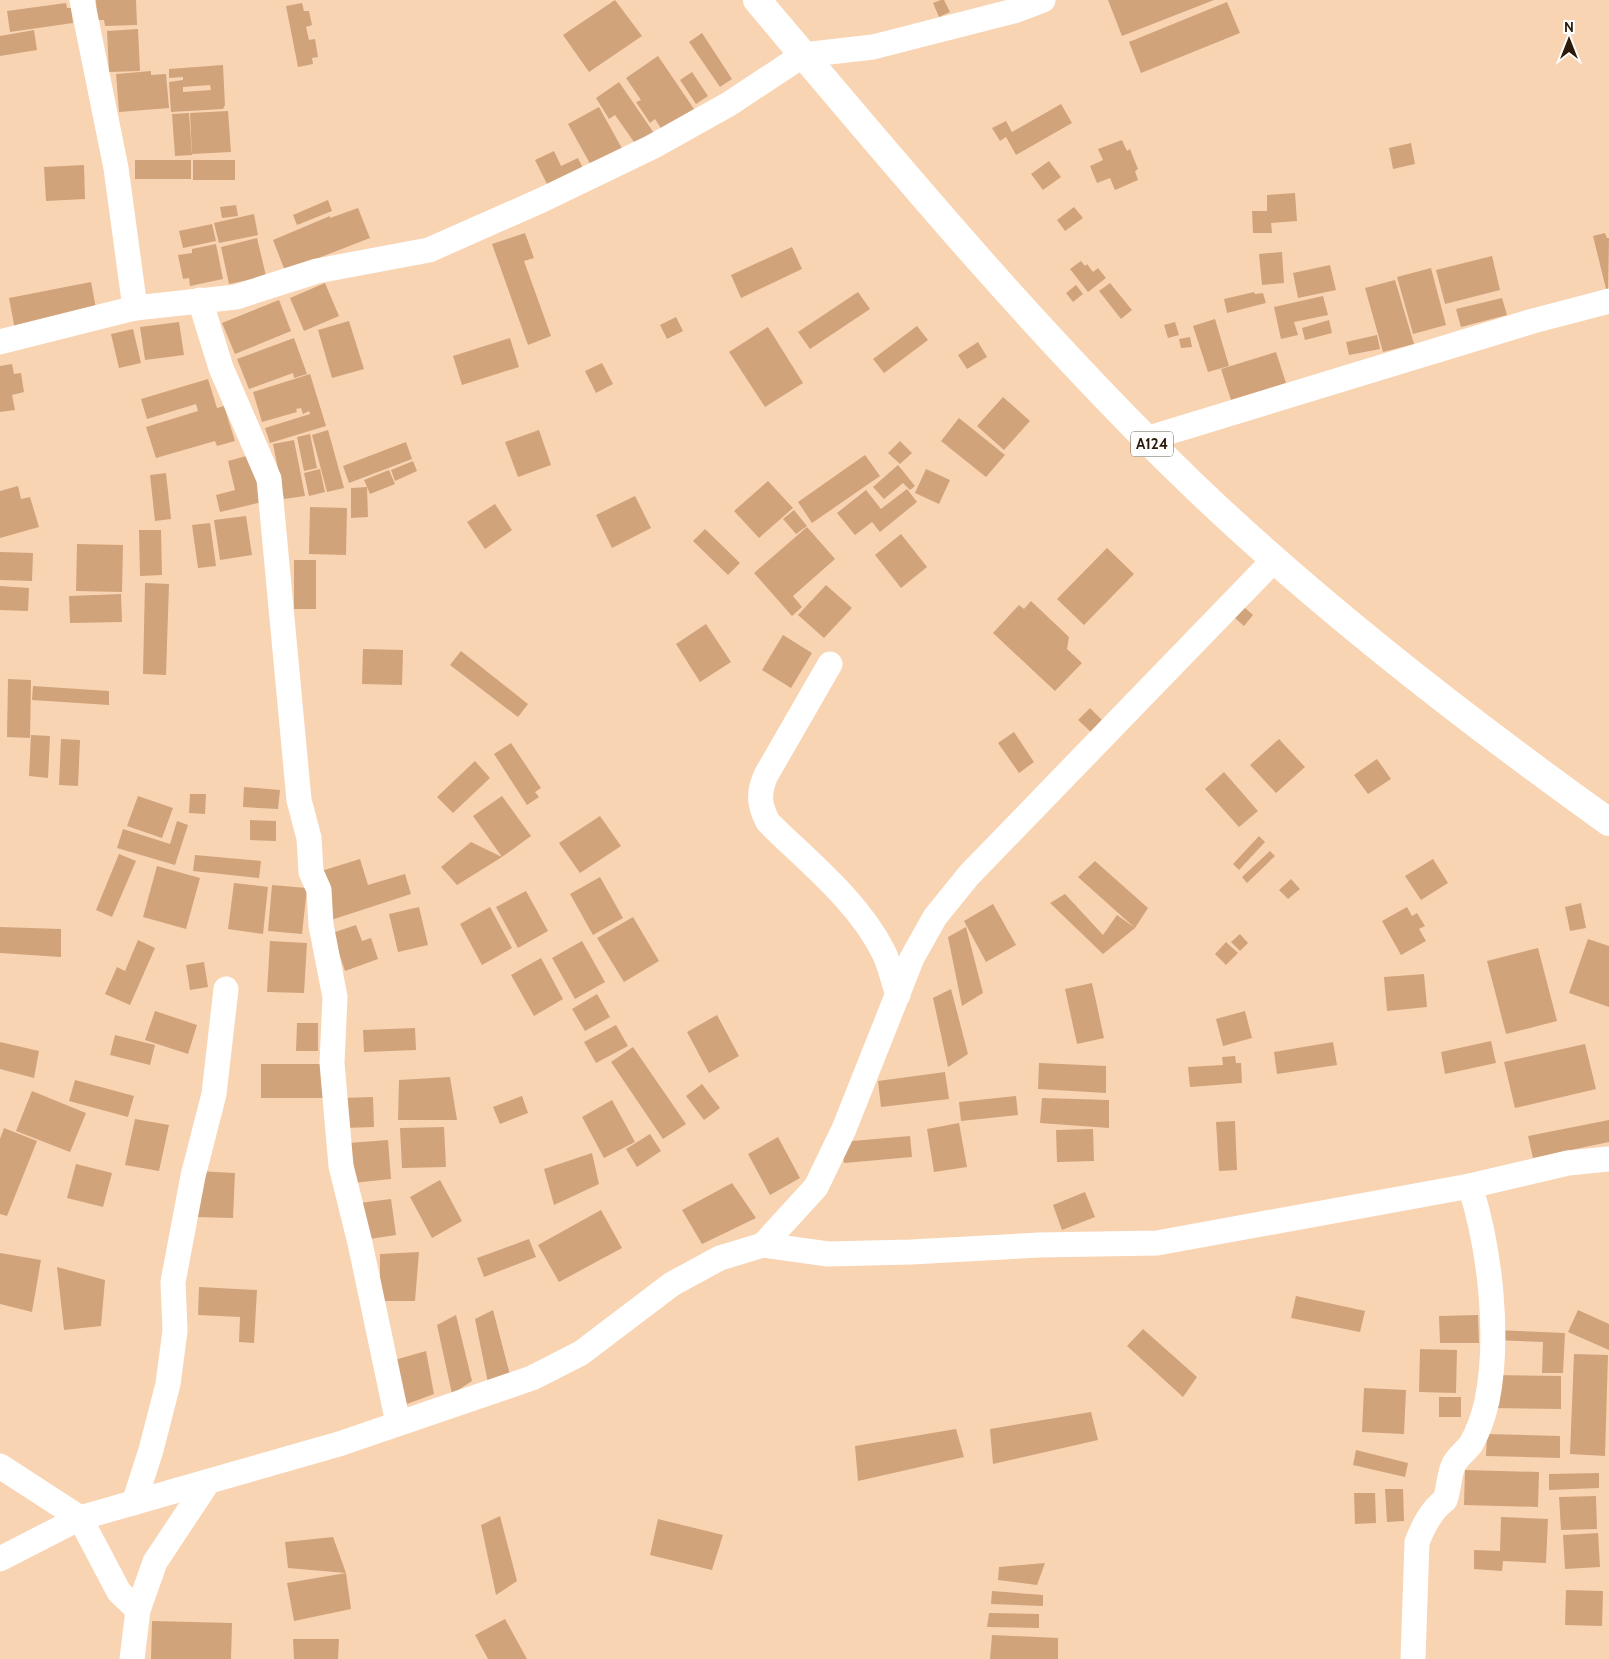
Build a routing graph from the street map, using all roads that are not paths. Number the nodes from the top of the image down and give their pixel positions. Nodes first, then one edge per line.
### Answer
1 (82, 0) edge
2 (757, 0) edge
3 (1043, 0) edge
4 (804, 55) junction
5 (200, 300) junction
6 (1609, 301) edge
7 (135, 308) junction
8 (0, 342) edge
9 (1146, 439) junction
10 (1274, 560) junction
11 (830, 664) dead end
12 (1609, 822) edge
13 (226, 989) dead end
14 (898, 995) junction
15 (1609, 1159) edge
16 (1470, 1186) junction
17 (763, 1245) junction
18 (398, 1423) junction
19 (0, 1466) edge
20 (208, 1482) junction
21 (134, 1503) junction
22 (80, 1518) junction
23 (0, 1558) edge
24 (138, 1610) junction
25 (132, 1659) edge
26 (1413, 1659) edge

1 - 7 street
2 - 4 highway, A124
3 - 4 street
4 - 5 street
4 - 9 highway, A124
5 - 7 street
5 - 18 street
6 - 9 street
7 - 8 street
9 - 10 highway, A124
10 - 12 highway, A124
10 - 14 street
11 - 14 street
13 - 21 street
14 - 17 street
15 - 16 street
16 - 17 street
16 - 26 street
17 - 18 street
18 - 20 street
19 - 22 street
20 - 21 street
20 - 24 street
21 - 22 street
22 - 23 street
22 - 24 street
24 - 25 street

